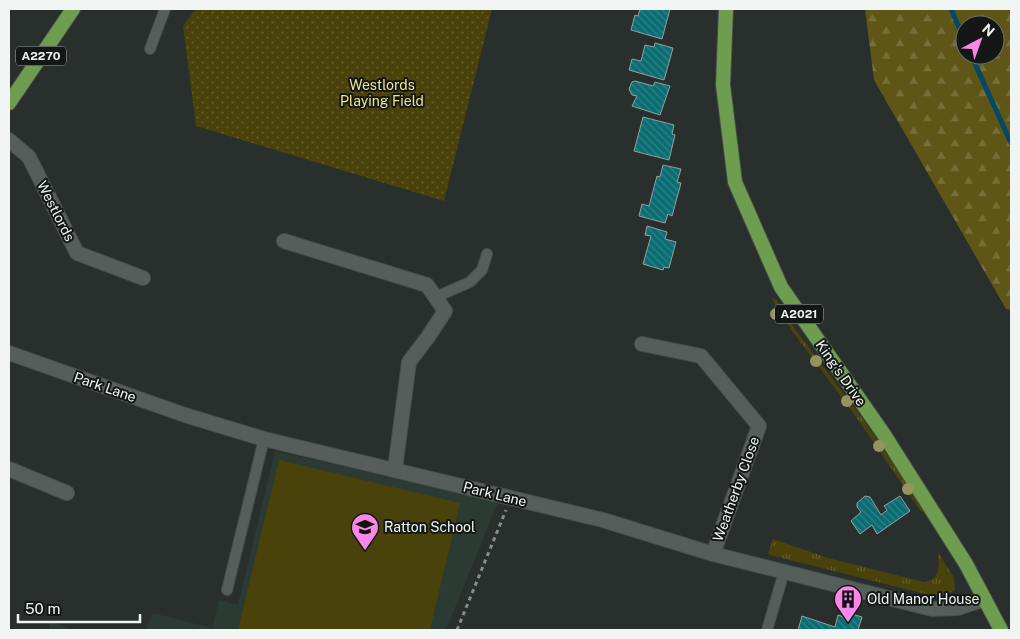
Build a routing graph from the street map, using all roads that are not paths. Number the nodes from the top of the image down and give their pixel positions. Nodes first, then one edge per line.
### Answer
1 (73, 9) edge
2 (165, 9) edge
3 (726, 9) edge
4 (150, 49) dead end
5 (9, 103) edge
6 (9, 140) edge
7 (284, 241) dead end
8 (487, 254) dead end
9 (143, 278) dead end
10 (436, 297) junction
11 (642, 344) dead end
12 (9, 353) edge
13 (264, 439) junction
14 (9, 469) edge
15 (394, 469) junction
16 (67, 493) dead end
17 (713, 554) junction
18 (784, 572) junction
19 (227, 590) dead end
20 (985, 599) junction
21 (767, 630) edge
22 (1002, 630) edge

1 - 5 main road, A2270
2 - 4 lane
3 - 20 main road, King's Drive / A2021
6 - 9 street, Westlords
7 - 10 street
8 - 10 lane
10 - 15 street
11 - 17 street, Weatherby Close
12 - 13 street, Park Lane
13 - 15 street, Park Lane
13 - 19 lane
14 - 16 street
15 - 17 street, Park Lane
17 - 18 street, Park Lane
18 - 20 street, Park Lane
18 - 21 lane
20 - 22 main road, King's Drive / A2021

